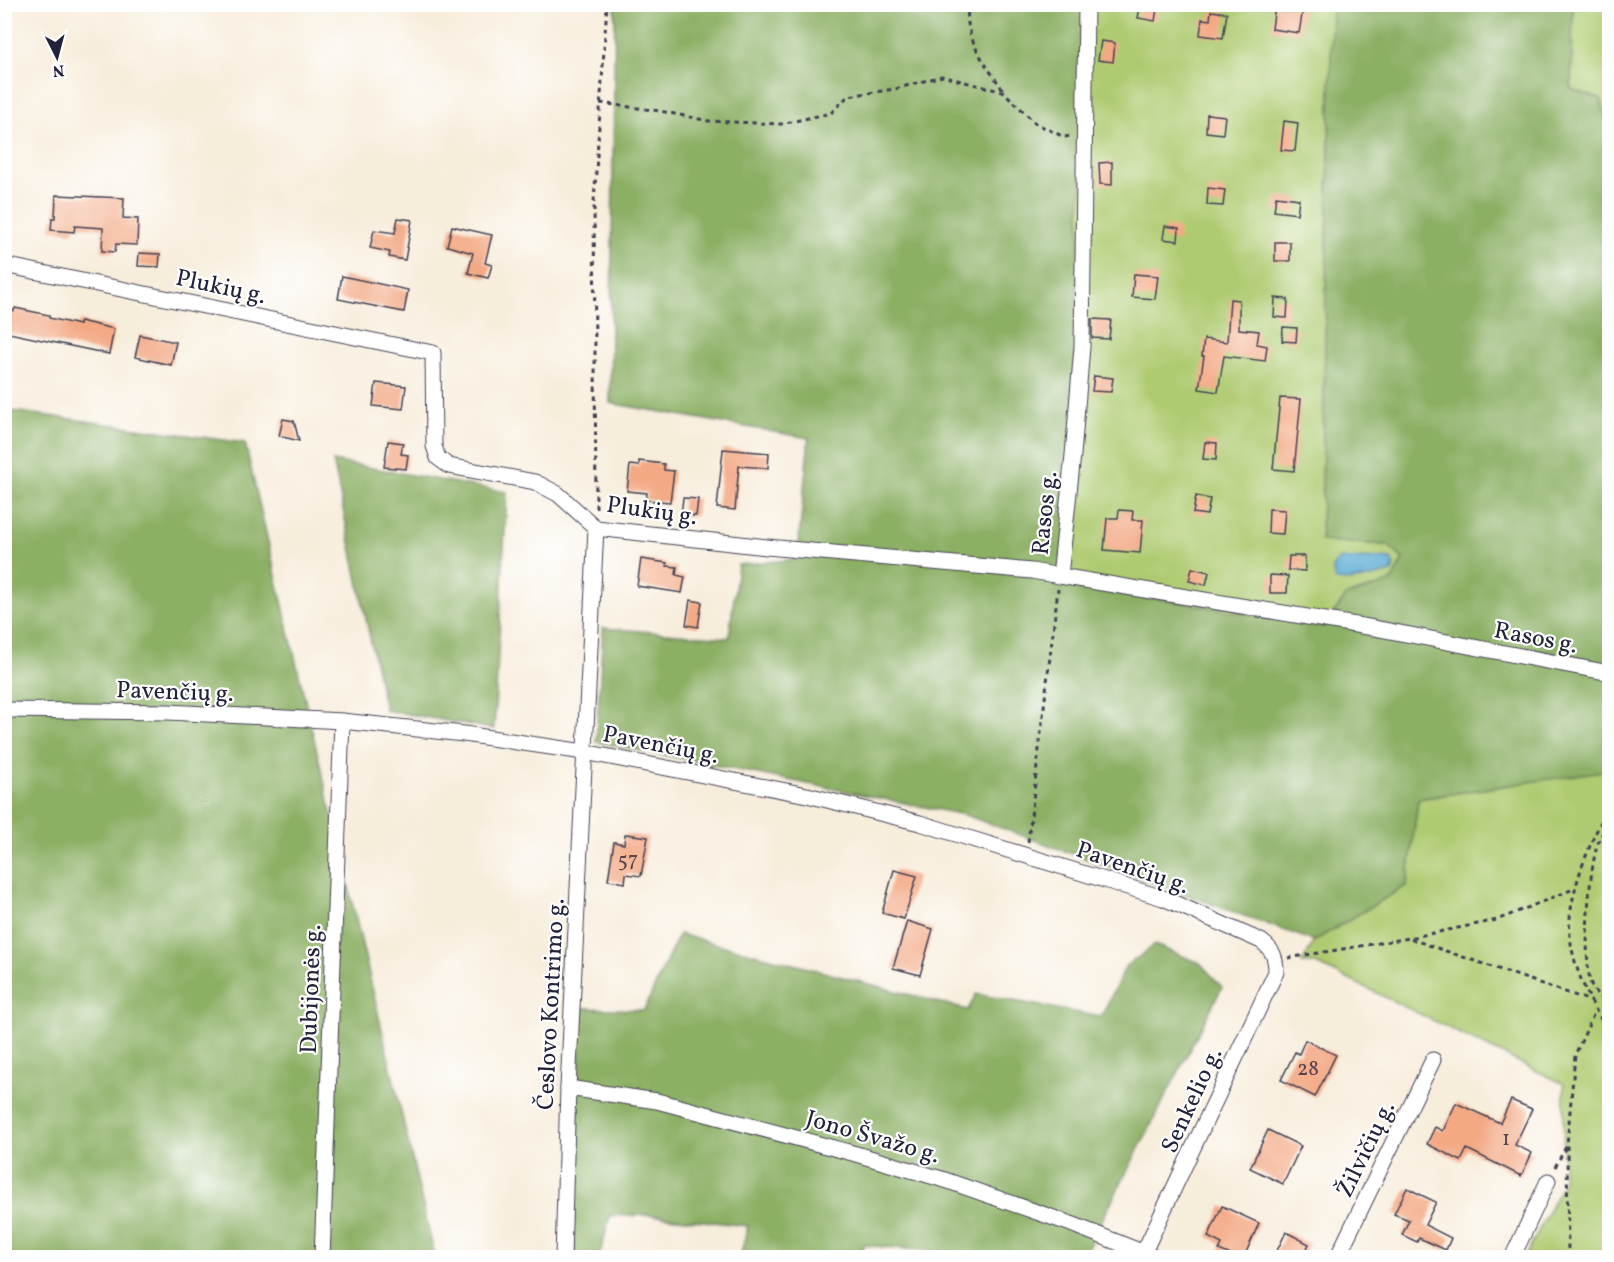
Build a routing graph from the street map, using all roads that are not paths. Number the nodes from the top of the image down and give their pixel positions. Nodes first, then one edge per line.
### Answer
1 (1086, 4) edge
2 (4, 265) edge
3 (596, 528) junction
4 (1060, 576) junction
5 (1610, 674) edge
6 (4, 710) edge
7 (342, 722) junction
8 (584, 752) junction
9 (1276, 960) joint
10 (1433, 1060) dead end
11 (568, 1088) junction
12 (1548, 1181) road end
13 (1147, 1255) edge
14 (322, 1257) edge
15 (563, 1257) edge
16 (1337, 1257) edge
17 (1512, 1257) edge

1 - 4 street, Rasos g.
2 - 3 street, Plukių g.
3 - 4 street, Plukių g.
3 - 8 street, Česlovo Kontrimo g.
4 - 5 street, Rasos g.
6 - 7 street, Pavenčių g.
7 - 8 street, Pavenčių g.
7 - 14 street, Dubijonės g.
8 - 9 street, Pavenčių g.
8 - 11 street, Česlovo Kontrimo g.
9 - 13 street, Senkelio g.
10 - 16 street, Žilvičių g.
11 - 13 street, Jono Švažo g.
11 - 15 street, Česlovo Kontrimo g.
12 - 17 street

